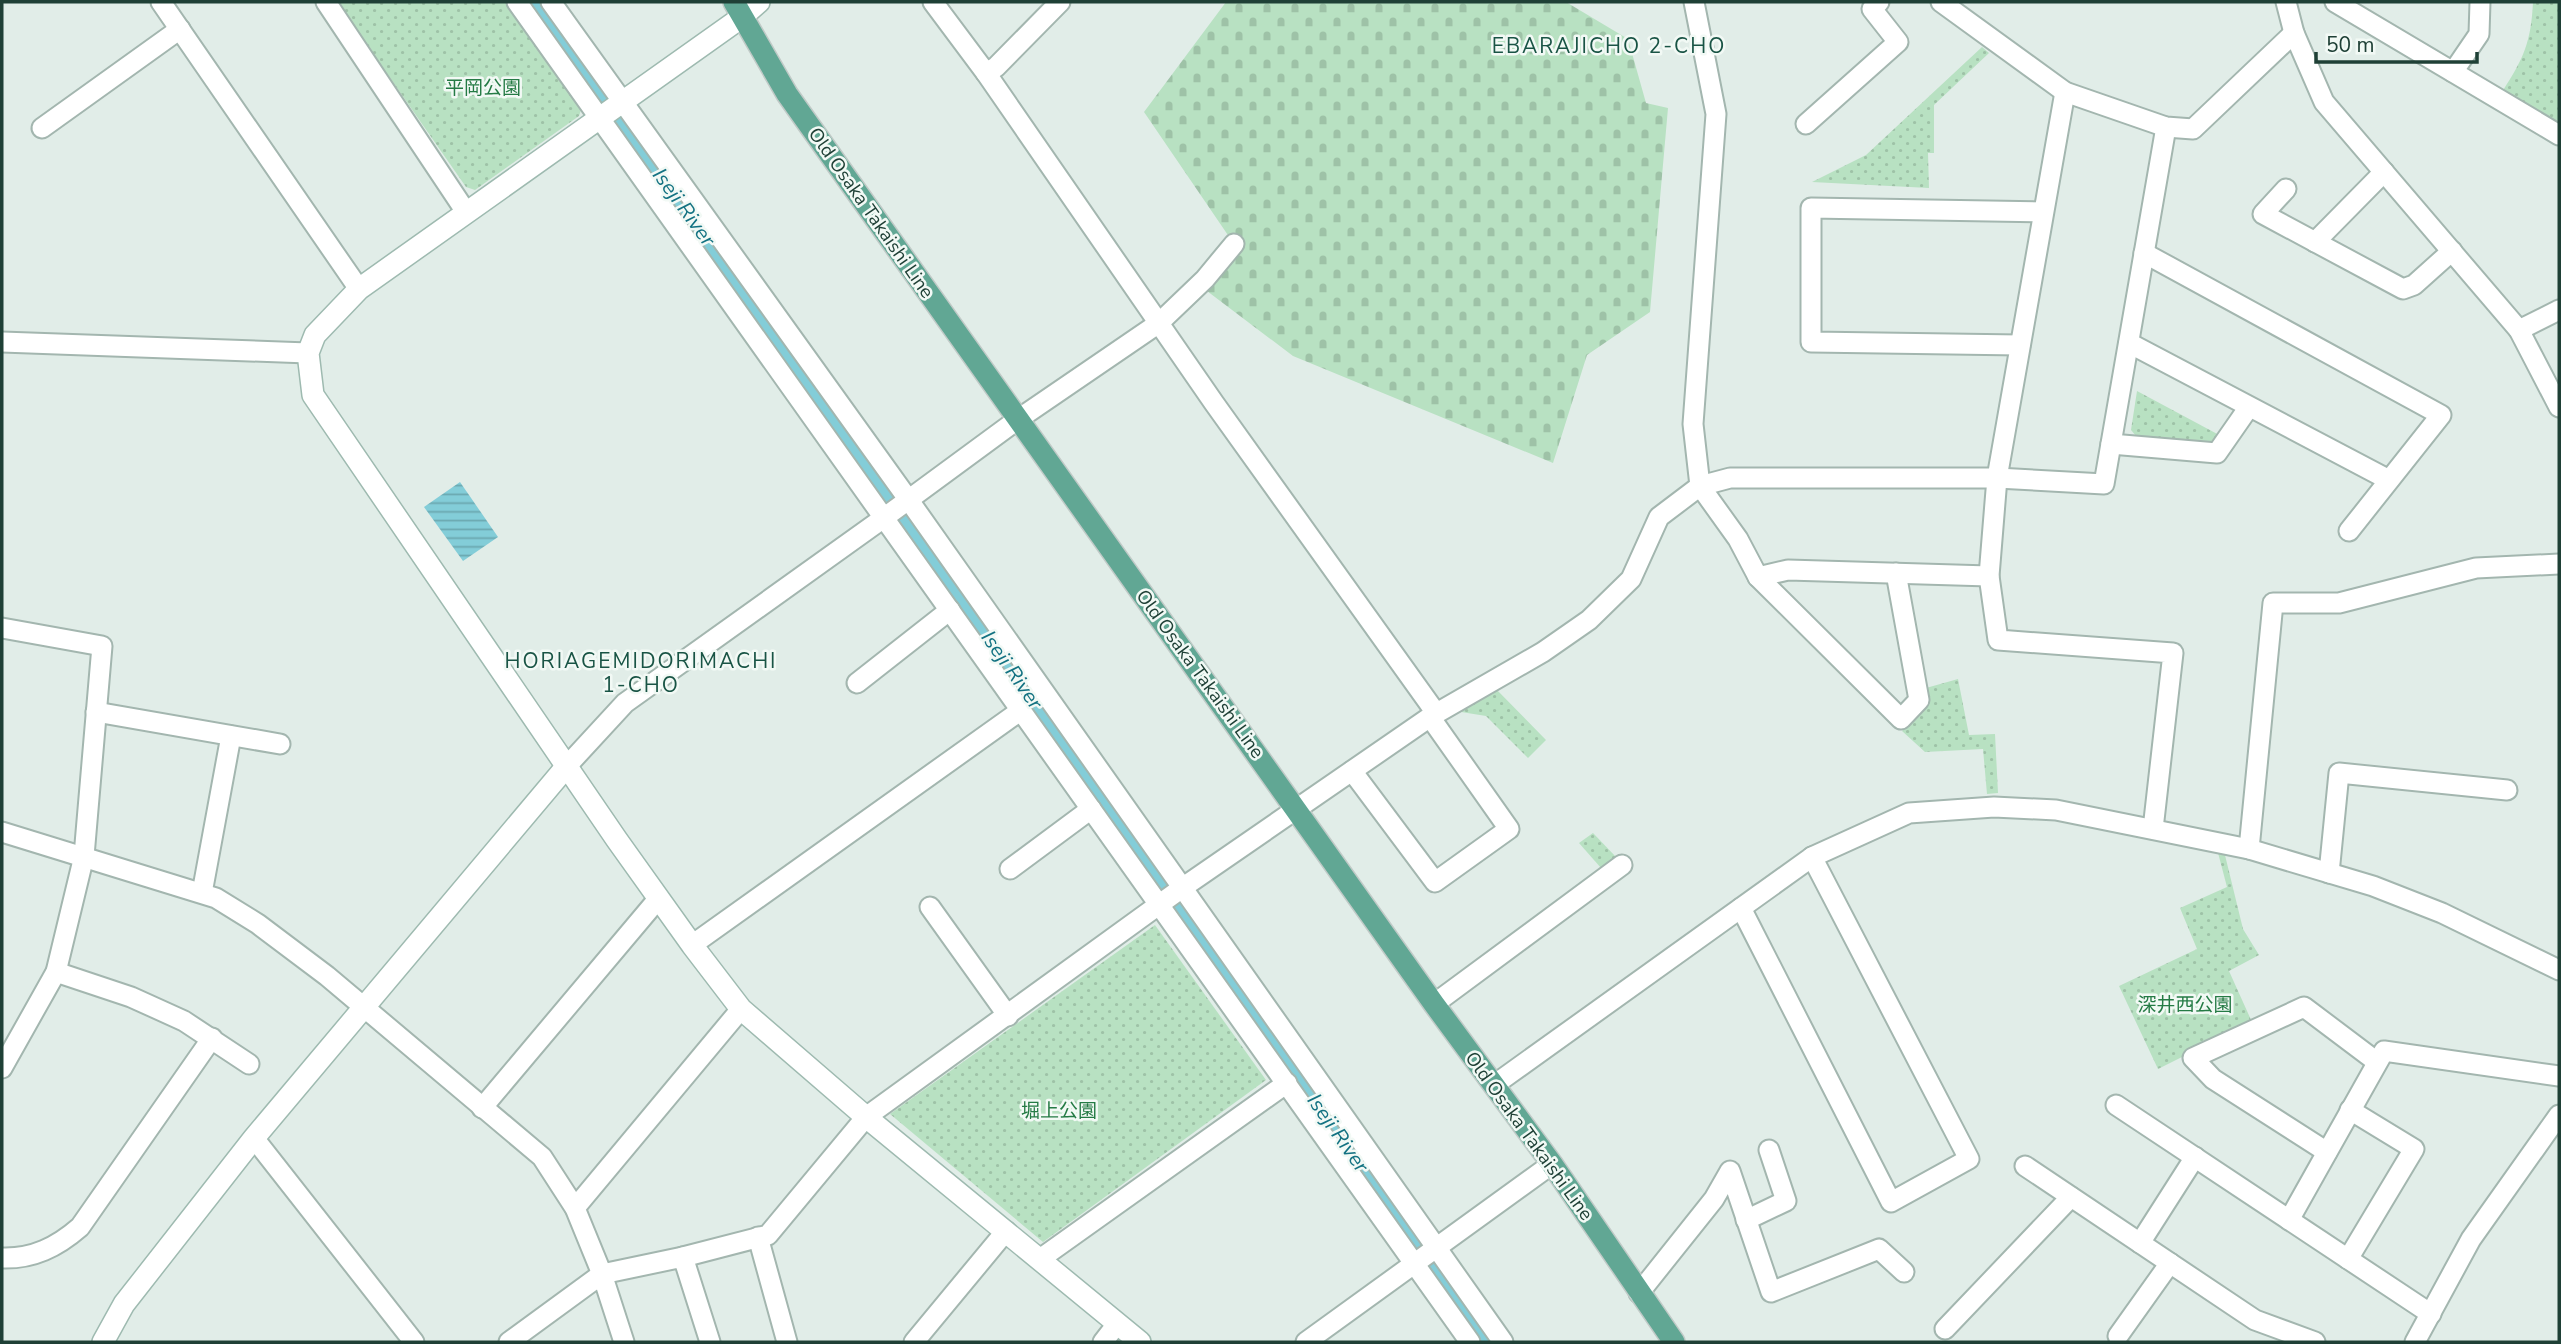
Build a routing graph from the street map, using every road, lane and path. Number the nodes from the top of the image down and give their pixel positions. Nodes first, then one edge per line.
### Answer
1 (161, 2) edge
2 (326, 2) edge
3 (517, 2) edge
4 (551, 2) edge
5 (759, 2) edge
6 (933, 2) edge
7 (1060, 2) edge
8 (1694, 2) edge
9 (1879, 2) edge
10 (1941, 2) edge
11 (2286, 2) edge
12 (2335, 2) edge
13 (2480, 2) edge
14 (738, 9) edge
15 (180, 29) junction
16 (2294, 33) junction
17 (2453, 72) junction
18 (986, 73) junction
19 (2065, 92) junction
20 (611, 109) junction
21 (1806, 124) dead end
22 (2166, 127) junction
23 (42, 128) dead end
24 (2559, 135) edge
25 (2384, 172) junction
26 (2286, 189) dead end
27 (466, 212) junction
28 (2043, 212) junction
29 (2315, 242) junction
30 (1234, 244) dead end
31 (2452, 251) junction
32 (2144, 253) junction
33 (359, 289) junction
34 (2559, 310) edge
35 (1159, 323) junction
36 (2519, 330) junction
37 (2, 342) edge
38 (2129, 343) junction
39 (2020, 345) junction
40 (308, 353) junction
41 (2249, 407) junction
42 (2559, 407) edge
43 (1017, 420) junction
44 (2111, 444) junction
45 (1997, 478) junction
46 (2389, 480) junction
47 (1700, 486) junction
48 (896, 508) junction
49 (2349, 531) dead end
50 (2559, 564) edge
51 (1896, 573) junction
52 (1989, 576) junction
53 (1758, 577) junction
54 (950, 610) junction
55 (2, 628) edge
56 (857, 683) dead end
57 (1020, 710) junction
58 (96, 712) junction
59 (1433, 715) junction
60 (231, 736) junction
61 (280, 744) dead end
62 (566, 766) junction
63 (1352, 771) junction
64 (2508, 790) dead end
65 (1091, 809) junction
66 (1297, 809) junction
67 (2153, 829) junction
68 (2, 832) edge
69 (2249, 849) junction
70 (84, 856) junction
71 (1812, 857) junction
72 (1622, 865) dead end
73 (1010, 869) dead end
74 (2329, 873) junction
75 (1182, 889) junction
76 (202, 893) junction
77 (658, 899) junction
78 (1161, 904) junction
79 (930, 907) dead end
80 (1741, 908) junction
81 (692, 945) junction
82 (2559, 970) edge
83 (57, 972) junction
84 (1434, 1004) junction
85 (364, 1007) junction
86 (741, 1009) junction
87 (1008, 1016) junction
88 (212, 1038) junction
89 (2377, 1062) junction
90 (249, 1064) dead end
91 (2, 1068) edge
92 (2559, 1076) edge
93 (1287, 1083) junction
94 (1493, 1085) junction
95 (2116, 1105) dead end
96 (482, 1108) junction
97 (2350, 1110) junction
98 (2559, 1115) edge
99 (866, 1117) junction
100 (254, 1138) junction
101 (1769, 1150) dead end
102 (2326, 1152) junction
103 (2195, 1157) junction
104 (1552, 1164) junction
105 (2025, 1166) dead end
106 (2071, 1197) junction
107 (575, 1208) junction
108 (1746, 1220) junction
109 (2289, 1220) junction
110 (1006, 1231) junction
111 (758, 1237) junction
112 (2140, 1243) junction
113 (1435, 1248) junction
114 (683, 1257) junction
115 (2, 1258) edge
116 (1040, 1259) junction
117 (2348, 1259) junction
118 (1415, 1263) junction
119 (2170, 1263) junction
120 (1903, 1272) dead end
121 (602, 1275) junction
122 (1639, 1293) junction
123 (2431, 1314) junction
124 (1118, 1324) junction
125 (1945, 1329) dead end
126 (2118, 1336) dead end
127 (103, 1342) edge
128 (414, 1342) edge
129 (509, 1342) edge
130 (624, 1342) edge
131 (710, 1342) edge
132 (786, 1342) edge
133 (914, 1342) edge
134 (1102, 1342) edge
135 (1140, 1342) edge
136 (1306, 1342) edge
137 (1470, 1342) edge
138 (1503, 1342) edge
139 (1674, 1342) edge
140 (2315, 1342) edge
141 (2415, 1342) edge

1 - 15 street
2 - 27 street
3 - 20 street
4 - 20 street
5 - 14 street
6 - 18 street
7 - 18 street
8 - 47 street
9 - 21 street
10 - 19 street
11 - 16 street
12 - 17 street
13 - 17 street
14 - 20 street
14 - 43 main road, Old Osaka Takaishi Line
15 - 23 street
15 - 33 street
16 - 22 street
16 - 25 street
17 - 24 street
18 - 35 street
19 - 22 street
19 - 28 street
20 - 27 street
20 - 48 street
20 - 48 street
22 - 32 street
25 - 29 street
25 - 31 street
26 - 29 street
27 - 33 street
28 - 39 street
28 - 39 street
29 - 31 street
30 - 35 street
31 - 36 street
32 - 38 street
32 - 46 street
33 - 40 street
34 - 36 street
35 - 43 street
35 - 59 street
36 - 42 street
37 - 40 street
38 - 41 street
38 - 44 street
39 - 45 street
40 - 62 street
41 - 44 street
41 - 46 street
43 - 48 street
43 - 66 main road, Old Osaka Takaishi Line
44 - 45 street
45 - 47 street
45 - 52 street
46 - 49 street
47 - 53 street
47 - 59 street
48 - 54 street
48 - 62 street
48 - 75 street
50 - 69 street
51 - 52 street
51 - 53 street
51 - 53 street
52 - 67 street
54 - 56 street
54 - 57 street
55 - 58 street
57 - 65 street
57 - 81 street
58 - 60 street
58 - 70 street
59 - 63 street
59 - 63 street
60 - 61 street
60 - 76 street
62 - 77 street
62 - 85 street
63 - 66 street
64 - 74 street
65 - 73 street
65 - 78 street
66 - 75 street
66 - 84 main road, Old Osaka Takaishi Line
67 - 69 street
67 - 71 street
68 - 70 street
69 - 74 street
70 - 76 street
70 - 83 street
71 - 80 street
71 - 80 street
72 - 84 street
74 - 82 street
75 - 78 street
75 - 113 street
76 - 85 street
77 - 81 street
77 - 96 street
78 - 87 street
78 - 93 street
79 - 87 street
80 - 94 street
81 - 86 street
83 - 88 street
83 - 91 street
84 - 94 main road, Old Osaka Takaishi Line
85 - 96 street
85 - 100 street
86 - 99 street
86 - 107 street
87 - 99 street
88 - 90 street
88 - 115 street
89 - 92 street
89 - 97 street
89 - 102 street
93 - 116 street
93 - 118 street
94 - 104 main road, Old Osaka Takaishi Line
95 - 103 street
96 - 107 street
97 - 102 street
97 - 117 street
98 - 123 street
99 - 110 street
99 - 111 street
100 - 127 street
100 - 128 street
101 - 108 street
102 - 109 street
103 - 109 street
103 - 112 street
104 - 113 street
104 - 122 main road, Old Osaka Takaishi Line
105 - 106 street
106 - 112 street
106 - 125 street
107 - 121 street
108 - 120 street
108 - 122 street
109 - 117 street
110 - 116 street
110 - 133 street
111 - 114 street
111 - 132 street
112 - 119 street
113 - 118 street
113 - 138 street
114 - 121 street
114 - 131 street
116 - 124 street
117 - 123 street
118 - 136 street
118 - 137 street
119 - 126 street
119 - 140 street
121 - 129 street
121 - 130 street
122 - 139 main road, Old Osaka Takaishi Line
123 - 141 street
124 - 134 street
124 - 135 street

